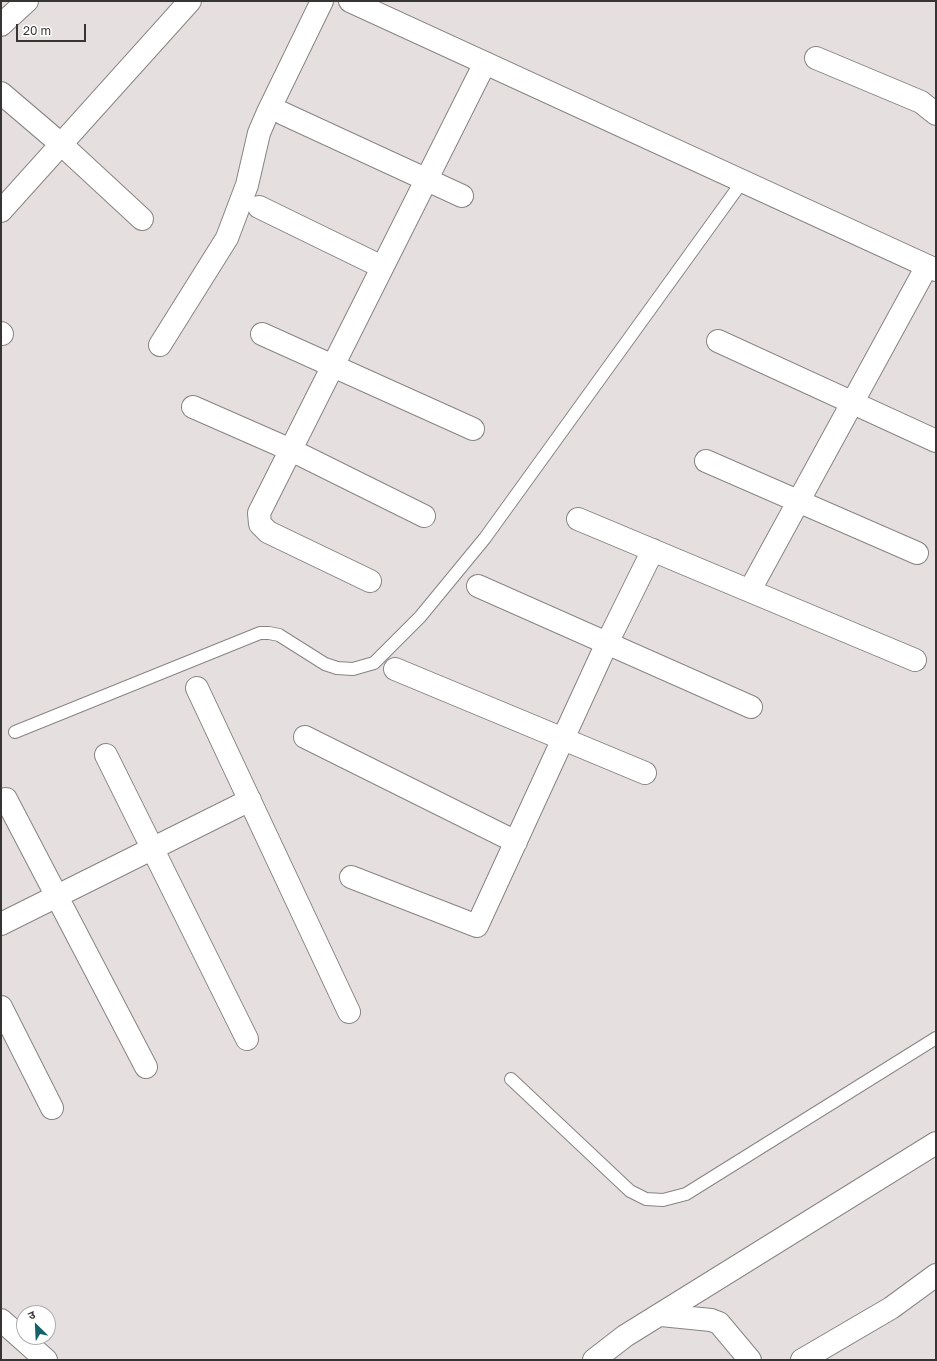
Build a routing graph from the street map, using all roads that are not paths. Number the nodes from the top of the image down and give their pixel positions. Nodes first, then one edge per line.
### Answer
1 (27, 1) edge
2 (190, 1) edge
3 (322, 1) edge
4 (350, 1) edge
5 (1, 25) edge
6 (816, 58) dead end
7 (485, 63) junction
8 (1, 93) edge
9 (282, 113) dead end
10 (936, 114) edge
11 (62, 145) junction
12 (426, 180) junction
13 (742, 182) junction
14 (462, 196) dead end
15 (259, 207) dead end
16 (1, 210) edge
17 (142, 220) dead end
18 (382, 267) junction
19 (932, 268) edge
20 (262, 334) dead end
21 (718, 341) dead end
22 (160, 345) dead end
23 (333, 366) junction
24 (853, 403) junction
25 (193, 407) dead end
26 (473, 429) dead end
27 (936, 441) edge
28 (291, 450) junction
29 (706, 461) dead end
30 (798, 501) junction
31 (424, 516) dead end
32 (578, 519) dead end
33 (653, 550) junction
34 (916, 553) dead end
35 (370, 581) dead end
36 (478, 586) dead end
37 (750, 590) junction
38 (607, 643) junction
39 (915, 660) dead end
40 (395, 668) dead end
41 (197, 688) dead end
42 (751, 707) dead end
43 (15, 732) dead end
44 (305, 737) dead end
45 (563, 739) junction
46 (106, 755) dead end
47 (645, 773) dead end
48 (6, 799) dead end
49 (250, 800) junction
50 (516, 842) junction
51 (153, 849) junction
52 (351, 877) dead end
53 (57, 896) junction
54 (1, 924) edge
55 (1, 1007) edge
56 (349, 1012) dead end
57 (936, 1038) edge
58 (247, 1039) dead end
59 (146, 1068) dead end
60 (511, 1080) dead end
61 (52, 1108) dead end
62 (936, 1143) edge
63 (936, 1275) edge
64 (661, 1315) junction
65 (1, 1320) edge
66 (46, 1360) edge
67 (594, 1360) edge
68 (750, 1360) edge
69 (802, 1360) edge

1 - 5 street
2 - 11 street
3 - 22 street
4 - 7 street
6 - 10 street
7 - 12 street
7 - 13 street
8 - 11 street
9 - 12 street
11 - 16 street
11 - 17 street
12 - 14 street
12 - 18 street
13 - 19 street
13 - 43 lane
15 - 18 street
18 - 23 street
19 - 24 street
20 - 23 street
21 - 24 street
23 - 26 street
23 - 28 street
24 - 27 street
24 - 30 street
25 - 28 street
28 - 31 street
28 - 35 street
29 - 30 street
30 - 34 street
30 - 37 street
32 - 33 street
33 - 37 street
33 - 38 street
36 - 38 street
37 - 39 street
38 - 42 street
38 - 45 street
40 - 45 street
41 - 49 street
44 - 50 street
45 - 47 street
45 - 50 street
46 - 51 street
48 - 53 street
49 - 51 street
49 - 56 street
50 - 52 street
51 - 53 street
51 - 58 street
53 - 54 street
53 - 59 street
55 - 61 street
57 - 60 lane
62 - 64 street
63 - 69 street
64 - 67 street
64 - 68 street
65 - 66 street

